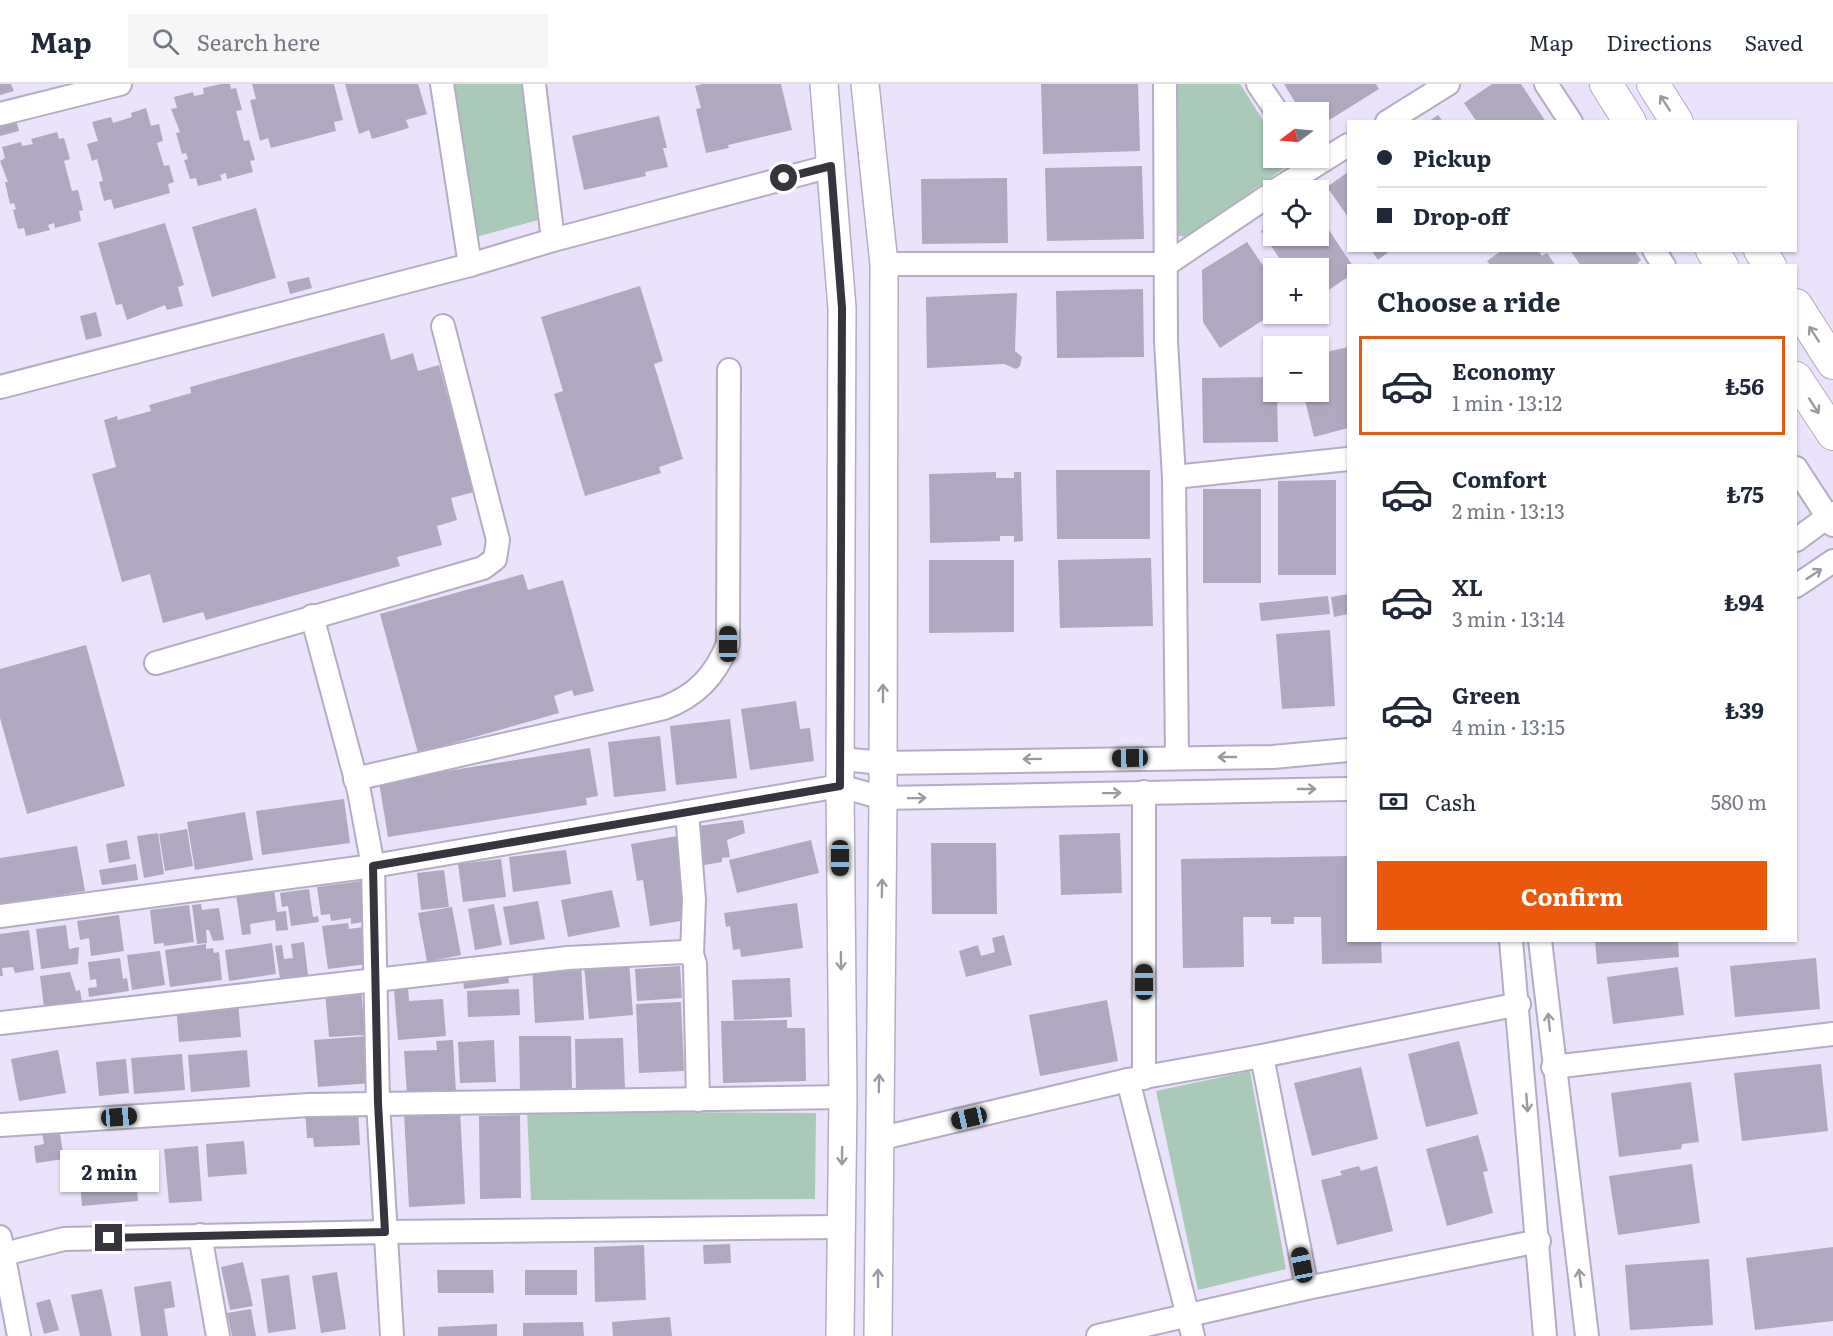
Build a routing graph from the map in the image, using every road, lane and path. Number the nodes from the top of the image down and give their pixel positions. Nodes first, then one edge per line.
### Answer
1 (120, 84) edge
2 (442, 84) edge
3 (534, 84) edge
4 (824, 84) edge
5 (864, 84) edge
6 (1165, 84) edge
7 (1258, 84) edge
8 (1448, 84) edge
9 (1546, 84) edge
10 (1606, 84) edge
11 (1653, 84) edge
12 (1270, 102) edge
13 (0, 114) edge
14 (1390, 120) edge
15 (1570, 120) edge
16 (1629, 120) edge
17 (1676, 120) edge
18 (1347, 145) edge
19 (1329, 154) edge
20 (831, 166) junction
21 (1304, 168) edge
22 (1289, 180) edge
23 (1263, 199) edge
24 (553, 240) junction
25 (884, 264) junction
26 (1167, 264) junction
27 (470, 265) junction
28 (1797, 307) edge
29 (443, 326) dead end
30 (1833, 363) edge
31 (729, 370) dead end
32 (1797, 380) edge
33 (0, 387) edge
34 (1833, 435) edge
35 (1347, 459) edge
36 (1797, 469) edge
37 (1174, 477) junction
38 (1831, 519) edge
39 (1797, 539) edge
40 (1833, 561) edge
41 (1797, 585) edge
42 (312, 616) junction
43 (156, 663) dead end
44 (1347, 750) edge
45 (1177, 757) junction
46 (841, 759) junction
47 (883, 763) junction
48 (356, 779) junction
49 (840, 786) junction
50 (1347, 789) edge
51 (1144, 792) junction
52 (883, 798) junction
53 (687, 812) junction
54 (373, 866) junction
55 (0, 916) edge
56 (1511, 942) edge
57 (1540, 942) edge
58 (692, 954) junction
59 (375, 978) junction
60 (1519, 1004) junction
61 (0, 1023) edge
62 (1833, 1034) edge
63 (1262, 1056) junction
64 (1553, 1067) junction
65 (1136, 1079) junction
66 (843, 1096) junction
67 (698, 1100) junction
68 (378, 1103) junction
69 (0, 1125) edge
70 (878, 1139) junction
71 (840, 1227) junction
72 (385, 1232) junction
73 (200, 1235) junction
74 (1539, 1241) junction
75 (0, 1249) edge
76 (1307, 1288) junction
77 (1191, 1327) edge
78 (19, 1336) edge
79 (218, 1336) edge
80 (392, 1336) edge
81 (840, 1336) edge
82 (878, 1336) edge
83 (1098, 1336) edge
84 (1545, 1336) edge
85 (1587, 1336) edge

1 - 13 street
2 - 27 street
3 - 24 street
4 - 20 main road
5 - 25 main road
6 - 26 street
7 - 12 street
8 - 14 street
9 - 15 street
10 - 16 highway
17 -> 11 highway
18 - 19 street
20 - 24 street
20 - 46 main road
21 - 22 street
23 - 26 street
24 - 27 street
25 - 26 street
47 -> 25 main road
26 - 37 street
27 - 33 street
30 -> 28 highway
29 - 42 street
31 - 48 street
32 -> 34 highway
35 - 37 street
36 - 38 street
37 - 45 street
38 - 39 street
41 -> 40 street
42 - 43 street
42 - 48 street
44 -> 45 street
45 -> 47 street
46 - 47 street
46 - 49 main road
47 - 52 main road
48 - 54 street
49 - 52 street
49 - 53 street
49 -> 66 main road
51 -> 50 street
52 -> 51 street
51 - 65 street
70 -> 52 main road
53 - 54 street
53 - 58 street
54 - 55 street
54 - 59 street
56 - 60 street
64 -> 57 street
58 - 59 street
58 - 67 street
59 - 61 street
59 - 68 street
60 - 63 street
60 -> 74 street
62 - 64 street
63 - 65 street
63 - 76 street
85 -> 64 street
65 - 70 street
65 - 77 street
66 - 67 street
66 -> 71 main road
67 - 68 street
68 - 69 street
68 - 72 street
82 -> 70 main road
71 - 72 street
71 - 81 main road
72 - 73 street
72 - 80 street
73 - 75 street
73 - 79 street
74 - 76 street
74 - 84 street
75 - 78 street
76 - 77 street
77 - 83 street

